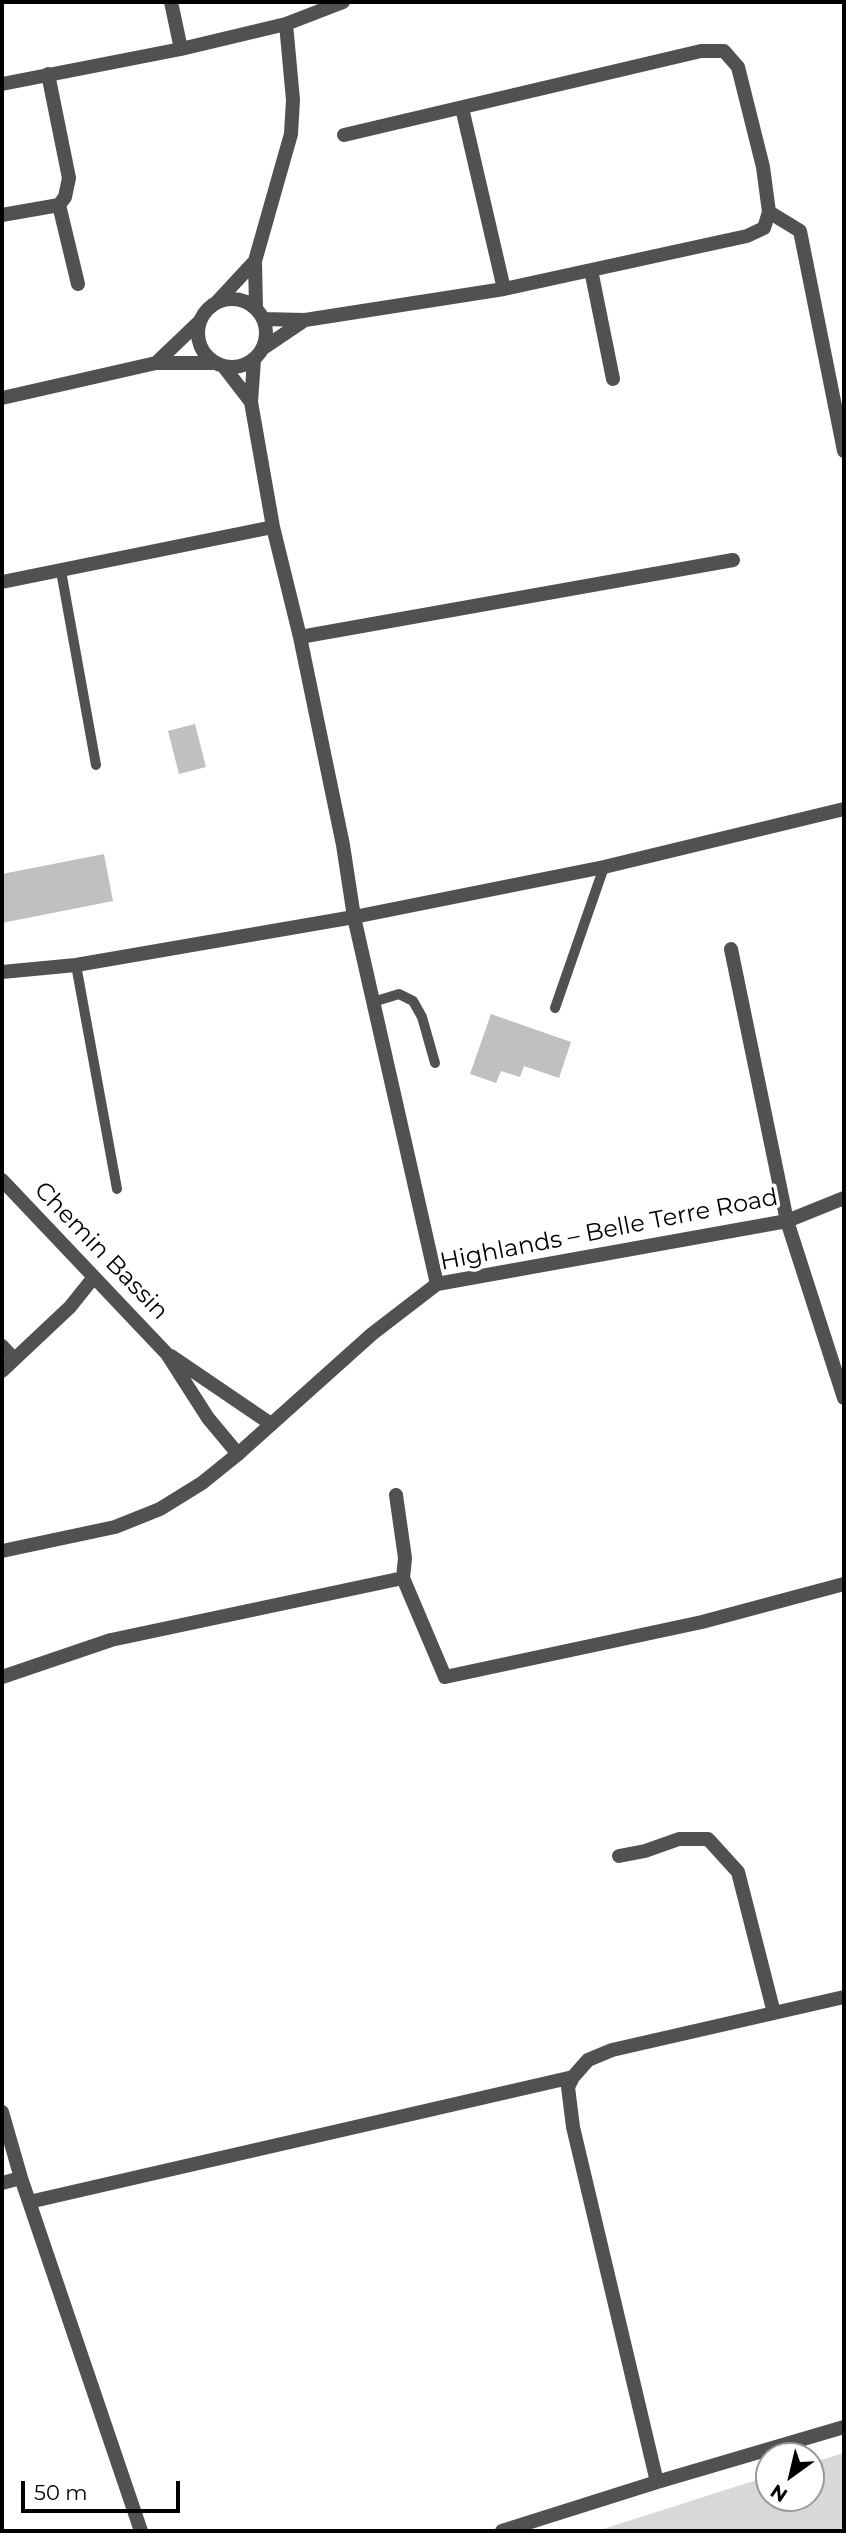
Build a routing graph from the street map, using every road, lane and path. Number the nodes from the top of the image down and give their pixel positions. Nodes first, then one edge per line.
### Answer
1 (171, 2) edge
2 (344, 2) edge
3 (286, 24) junction
4 (181, 49) junction
5 (48, 74) junction
6 (2, 84) edge
7 (462, 108) junction
8 (344, 135) dead end
9 (59, 205) junction
10 (769, 212) junction
11 (2, 215) edge
12 (255, 261) junction
13 (591, 270) junction
14 (78, 284) dead end
15 (505, 289) junction
16 (216, 303) junction
17 (260, 314) junction
18 (305, 320) junction
19 (200, 321) junction
20 (258, 355) junction
21 (156, 363) junction
22 (219, 365) junction
23 (613, 379) dead end
24 (2, 398) edge
25 (251, 402) junction
26 (844, 451) edge
27 (273, 527) junction
28 (733, 560) dead end
29 (61, 571) junction
30 (2, 582) edge
31 (300, 637) junction
32 (96, 765) dead end
33 (844, 809) edge
34 (604, 867) junction
35 (354, 917) junction
36 (731, 949) dead end
37 (76, 965) junction
38 (2, 972) edge
39 (373, 1002) junction
40 (555, 1008) dead end
41 (435, 1063) dead end
42 (2, 1180) edge
43 (117, 1189) dead end
44 (844, 1198) edge
45 (787, 1221) junction
46 (94, 1277) junction
47 (437, 1284) junction
48 (2, 1346) edge
49 (167, 1353) junction
50 (14, 1359) junction
51 (2, 1371) edge
52 (843, 1390) edge
53 (271, 1424) junction
54 (237, 1454) junction
55 (397, 1495) dead end
56 (2, 1551) edge
57 (402, 1578) junction
58 (844, 1584) edge
59 (2, 1677) edge
60 (619, 1856) dead end
61 (844, 1997) edge
62 (774, 2013) junction
63 (573, 2077) junction
64 (2, 2112) edge
65 (21, 2178) junction
66 (2, 2183) edge
67 (29, 2202) junction
68 (844, 2427) edge
69 (657, 2482) junction
70 (141, 2531) edge
71 (502, 2531) edge

1 - 4 street
2 - 3 street
3 - 4 street
3 - 12 street
4 - 5 street
5 - 6 street
5 - 9 street
7 - 8 street
7 - 10 street
7 - 15 street
9 - 11 street
9 - 14 street
10 - 13 street
10 - 26 street
12 - 16 street
12 - 17 street
13 - 15 street
13 - 23 street
15 - 18 street
16 - 17 street
16 - 19 street
17 - 18 street
17 - 20 street
18 - 20 street
19 - 21 street
19 - 22 street
20 - 22 street
20 - 25 street
21 - 22 street
21 - 24 street
22 - 25 street
25 - 27 street
27 - 29 street
27 - 31 street
28 - 31 street
29 - 30 street
29 - 32 lane
31 - 35 street
33 - 34 street
34 - 35 street
34 - 40 lane
35 - 37 street
35 - 39 street
36 - 45 street
37 - 38 street
37 - 43 lane
39 - 41 lane
39 - 47 street
42 - 46 street, Chemin Bassin
44 - 45 street, Highlands – Belle Terre Road
45 - 47 street, Highlands – Belle Terre Road
45 - 52 street
46 - 49 street, Chemin Bassin
46 - 50 street
47 - 53 street, Highlands – Belle Terre Road
48 - 50 street
49 - 53 street
49 - 54 street
50 - 51 street
53 - 54 street, Highlands – Belle Terre Road
54 - 56 street, Highlands – Belle Terre Road
55 - 57 street
57 - 58 street
57 - 59 street
60 - 62 street
61 - 62 street
62 - 63 street
63 - 67 street
63 - 69 street
64 - 65 street
65 - 66 street
65 - 67 street
67 - 70 street
68 - 69 street
69 - 71 street

